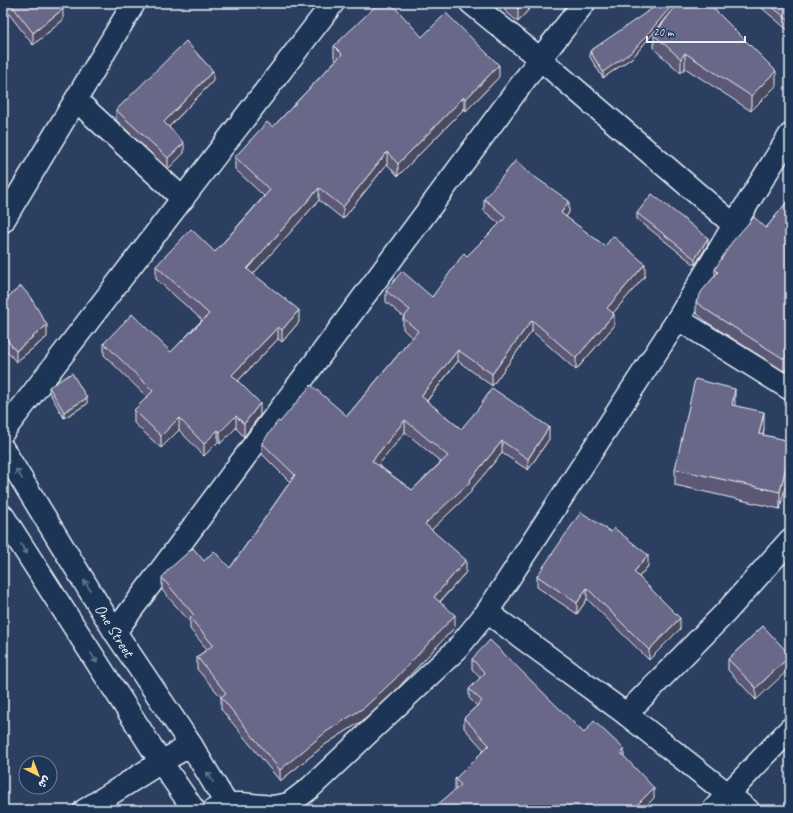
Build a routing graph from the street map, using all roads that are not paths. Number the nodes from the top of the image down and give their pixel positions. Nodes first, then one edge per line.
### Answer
1 (134, 3) edge
2 (333, 3) edge
3 (471, 3) edge
4 (584, 3) edge
5 (540, 59) junction
6 (76, 100) junction
7 (790, 135) edge
8 (183, 199) junction
9 (3, 221) edge
10 (734, 225) junction
11 (678, 319) junction
12 (790, 389) edge
13 (3, 432) edge
14 (3, 448) edge
15 (3, 516) edge
16 (790, 540) edge
17 (487, 612) junction
18 (115, 632) junction
19 (626, 714) junction
20 (790, 729) edge
21 (191, 745) junction
22 (161, 762) junction
23 (728, 795) junction
24 (224, 808) edge
25 (85, 810) edge
26 (194, 810) edge
27 (713, 810) edge
28 (748, 810) edge

1 - 6 street
2 - 8 street
3 - 5 street
4 - 5 street
5 - 10 street
5 - 18 street
6 - 8 street
6 - 9 street
7 - 10 street
8 - 13 street
10 - 11 street
11 - 12 street
11 - 17 street
18 -> 14 street, One Street
15 -> 22 street, One Street
16 - 19 street
17 - 19 street
17 - 24 street
18 - 21 street, One Street
19 - 23 street
20 - 23 street
21 - 22 street
24 -> 21 street, One Street
22 - 25 street
22 - 26 street, One Street
23 - 27 street
23 - 28 street

